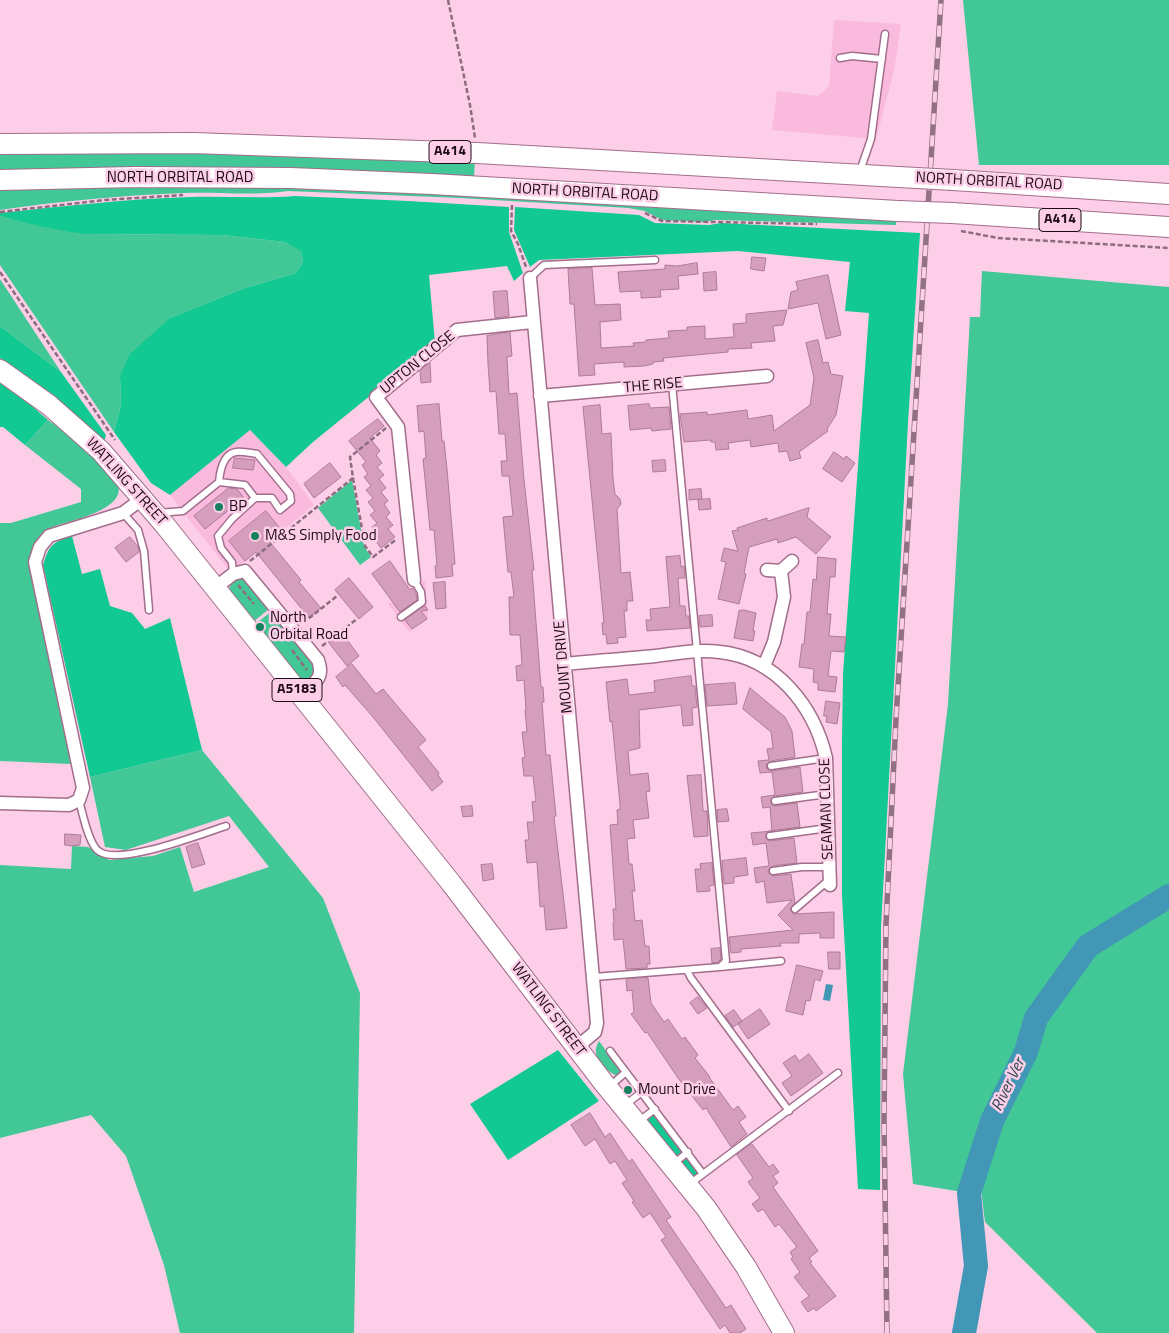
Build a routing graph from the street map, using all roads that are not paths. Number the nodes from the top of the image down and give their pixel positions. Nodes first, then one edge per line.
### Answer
1 (885, 34) dead end
2 (840, 58) dead end
3 (882, 59) junction
4 (0, 144) edge
5 (859, 175) junction
6 (0, 180) edge
7 (1169, 194) edge
8 (1169, 227) edge
9 (655, 260) dead end
10 (530, 278) joint
11 (532, 322) junction
12 (0, 370) edge
13 (767, 376) dead end
14 (672, 384) junction
15 (540, 396) junction
16 (219, 482) junction
17 (255, 498) junction
18 (149, 506) junction
19 (123, 513) junction
20 (792, 561) dead end
21 (767, 570) dead end
22 (781, 571) junction
23 (230, 578) junction
24 (414, 580) joint
25 (149, 610) dead end
26 (401, 617) dead end
27 (698, 651) junction
28 (564, 664) junction
29 (764, 666) junction
30 (300, 694) junction
31 (826, 758) junction
32 (771, 766) dead end
33 (827, 794) junction
34 (79, 800) junction
35 (775, 800) dead end
36 (0, 802) edge
37 (226, 826) dead end
38 (828, 828) junction
39 (770, 836) dead end
40 (772, 871) dead end
41 (830, 877) junction
42 (795, 909) dead end
43 (781, 961) dead end
44 (720, 967) junction
45 (687, 970) junction
46 (594, 977) junction
47 (577, 1047) junction
48 (610, 1051) dead end
49 (626, 1072) junction
50 (838, 1073) dead end
51 (608, 1088) junction
52 (642, 1092) junction
53 (623, 1106) junction
54 (655, 1109) junction
55 (789, 1111) junction
56 (637, 1123) junction
57 (688, 1152) junction
58 (671, 1165) junction
59 (695, 1180) junction
60 (784, 1333) edge

1 - 3 lane
2 - 3 lane
3 - 5 lane
4 - 5 main road, NORTH ORBITAL ROAD / A414
5 - 7 main road, NORTH ORBITAL ROAD / A414, bridge
6 - 8 main road, NORTH ORBITAL ROAD / A414, bridge
9 - 10 lane
10 - 11 street, MOUNT DRIVE
11 - 15 street, MOUNT DRIVE
11 - 24 street, UPTON CLOSE
12 - 18 main road, WATLING STREET / A5183
13 - 14 street, THE RISE
14 - 15 street, THE RISE
14 - 27 lane
15 - 28 street, MOUNT DRIVE
16 - 17 lane
16 - 17 lane
16 - 18 lane
17 - 23 lane
18 - 19 street
18 - 23 main road, WATLING STREET / A5183
19 - 25 lane
19 - 34 street
20 - 22 street
21 - 22 street
22 - 29 street
23 - 30 main road, WATLING STREET / A5183
23 - 30 street, WATLING STREET
24 - 26 lane
27 - 28 street, SEAMAN CLOSE
27 - 29 street, SEAMAN CLOSE
27 - 44 lane
28 - 46 street, MOUNT DRIVE
29 - 31 street, SEAMAN CLOSE
30 - 47 main road, WATLING STREET / A5183
31 - 32 lane
31 - 33 street, SEAMAN CLOSE
33 - 35 lane
33 - 38 street, SEAMAN CLOSE
34 - 36 street
34 - 37 lane
38 - 39 lane
38 - 41 street, SEAMAN CLOSE
40 - 41 lane
41 - 42 lane
43 - 44 lane
44 - 45 lane
45 - 46 lane
45 - 55 lane
46 - 47 street, MOUNT DRIVE
47 - 51 main road, WATLING STREET / A5183
48 - 49 lane
49 - 51 lane
49 - 52 lane
50 - 55 lane
51 - 53 main road, WATLING STREET / A5183
52 - 53 lane
52 - 54 lane
53 - 56 main road, WATLING STREET / A5183
54 - 56 lane
54 - 57 lane
55 - 59 lane
56 - 58 main road, WATLING STREET / A5183
57 - 58 lane
57 - 59 lane
58 - 59 main road, WATLING STREET / A5183
59 - 60 main road, WATLING STREET / A5183

